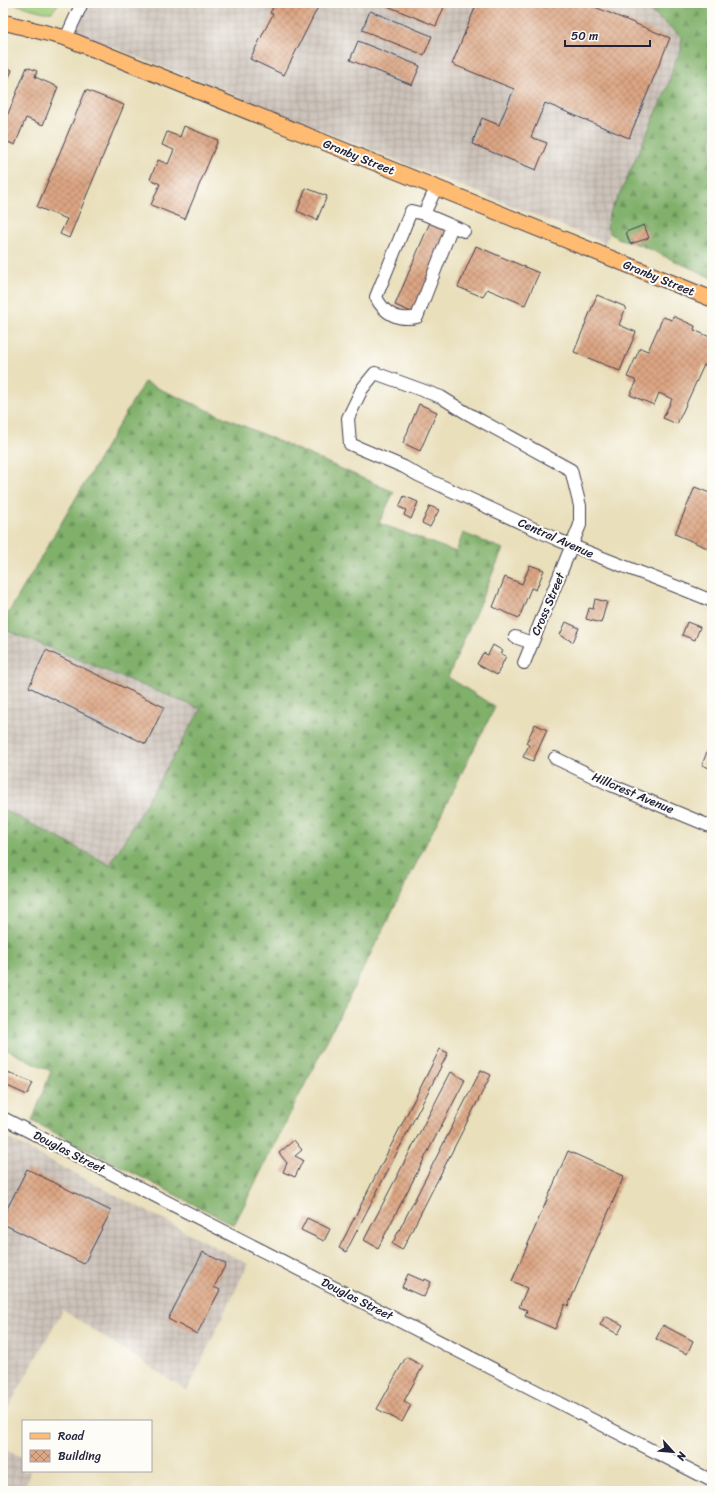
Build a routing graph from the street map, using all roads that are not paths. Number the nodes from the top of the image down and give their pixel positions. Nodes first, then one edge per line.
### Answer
1 (82, 3) edge
2 (3, 22) edge
3 (66, 38) junction
4 (436, 188) junction
5 (424, 214) junction
6 (712, 300) edge
7 (572, 546) junction
8 (712, 601) edge
9 (515, 637) dead end
10 (532, 643) junction
11 (524, 663) dead end
12 (555, 758) dead end
13 (712, 828) edge
14 (3, 1118) edge
15 (712, 1481) edge

1 - 3 street
2 - 3 main road, Granby Street
3 - 4 main road, Granby Street
4 - 5 street
4 - 6 main road, Granby Street
5 - 5 street
7 - 7 street, Central Avenue
7 - 8 street, Central Avenue
7 - 10 street, Cross Street
9 - 10 street
10 - 11 street, Cross Street
12 - 13 street, Hillcrest Avenue
14 - 15 street, Douglas Street

